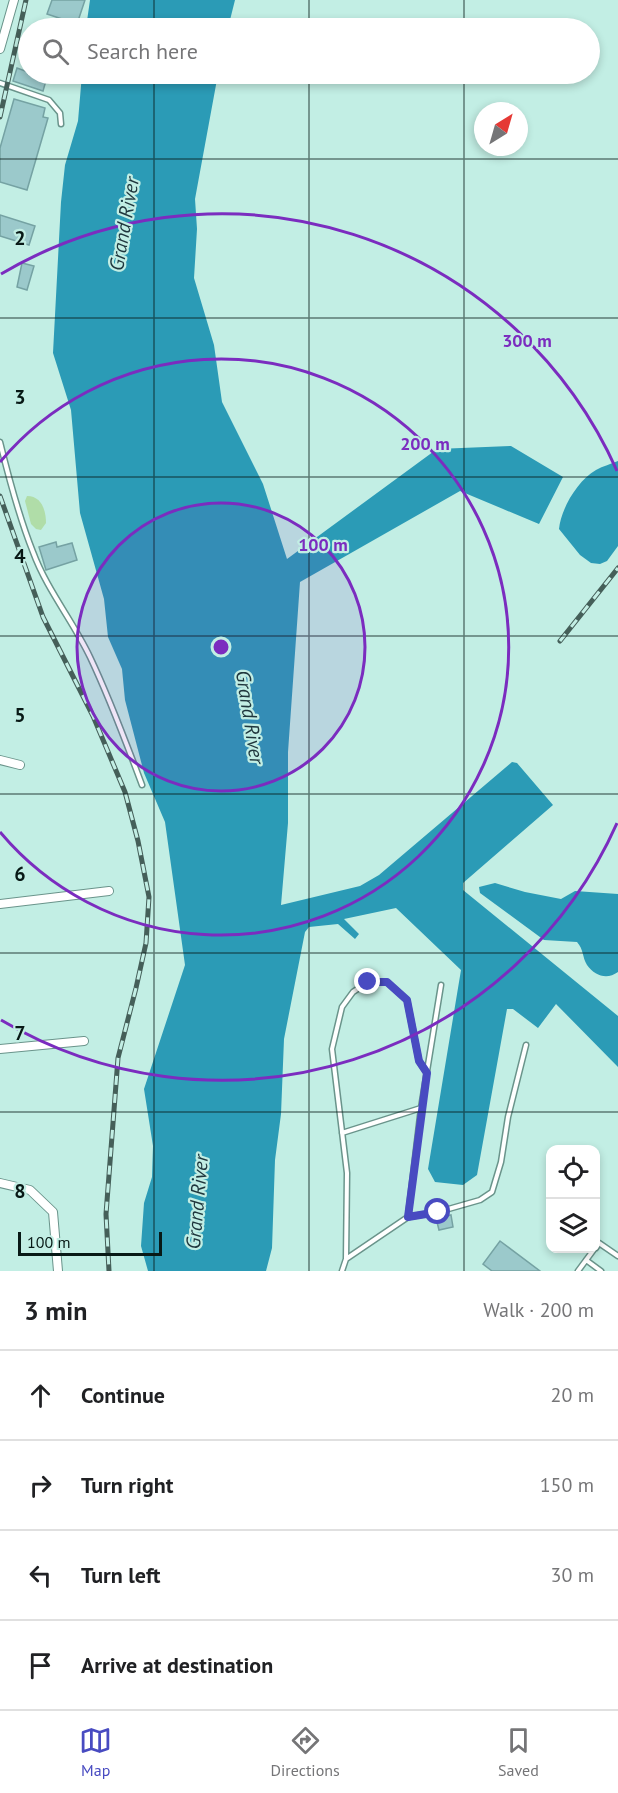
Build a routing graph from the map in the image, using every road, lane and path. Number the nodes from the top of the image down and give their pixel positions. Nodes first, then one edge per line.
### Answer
1 (14, 0) edge
2 (0, 49) edge
3 (0, 83) edge
4 (61, 124) dead end
5 (0, 442) edge
6 (0, 760) edge
7 (20, 765) dead end
8 (142, 785) dead end
9 (109, 891) dead end
10 (0, 904) edge
11 (441, 985) dead end
12 (84, 1041) dead end
13 (526, 1045) dead end
14 (0, 1049) edge
15 (427, 1073) junction
16 (421, 1108) junction
17 (341, 1133) junction
18 (0, 1183) edge
19 (408, 1217) junction
20 (600, 1244) edge
21 (591, 1253) edge
22 (618, 1256) edge
23 (346, 1258) junction
24 (586, 1260) junction
25 (58, 1271) edge
26 (342, 1271) edge
27 (578, 1271) edge
28 (601, 1271) edge

1 - 2 street
3 - 4 lane
5 - 8 lane
6 - 7 street
9 - 10 street
11 - 15 lane
12 - 14 street
13 - 19 lane
15 - 16 lane
15 - 17 lane
16 - 17 lane
16 - 19 lane
17 - 23 lane
18 - 25 street
19 - 23 lane
20 - 22 lane
21 - 24 lane
23 - 26 lane
24 - 27 lane
24 - 28 lane

